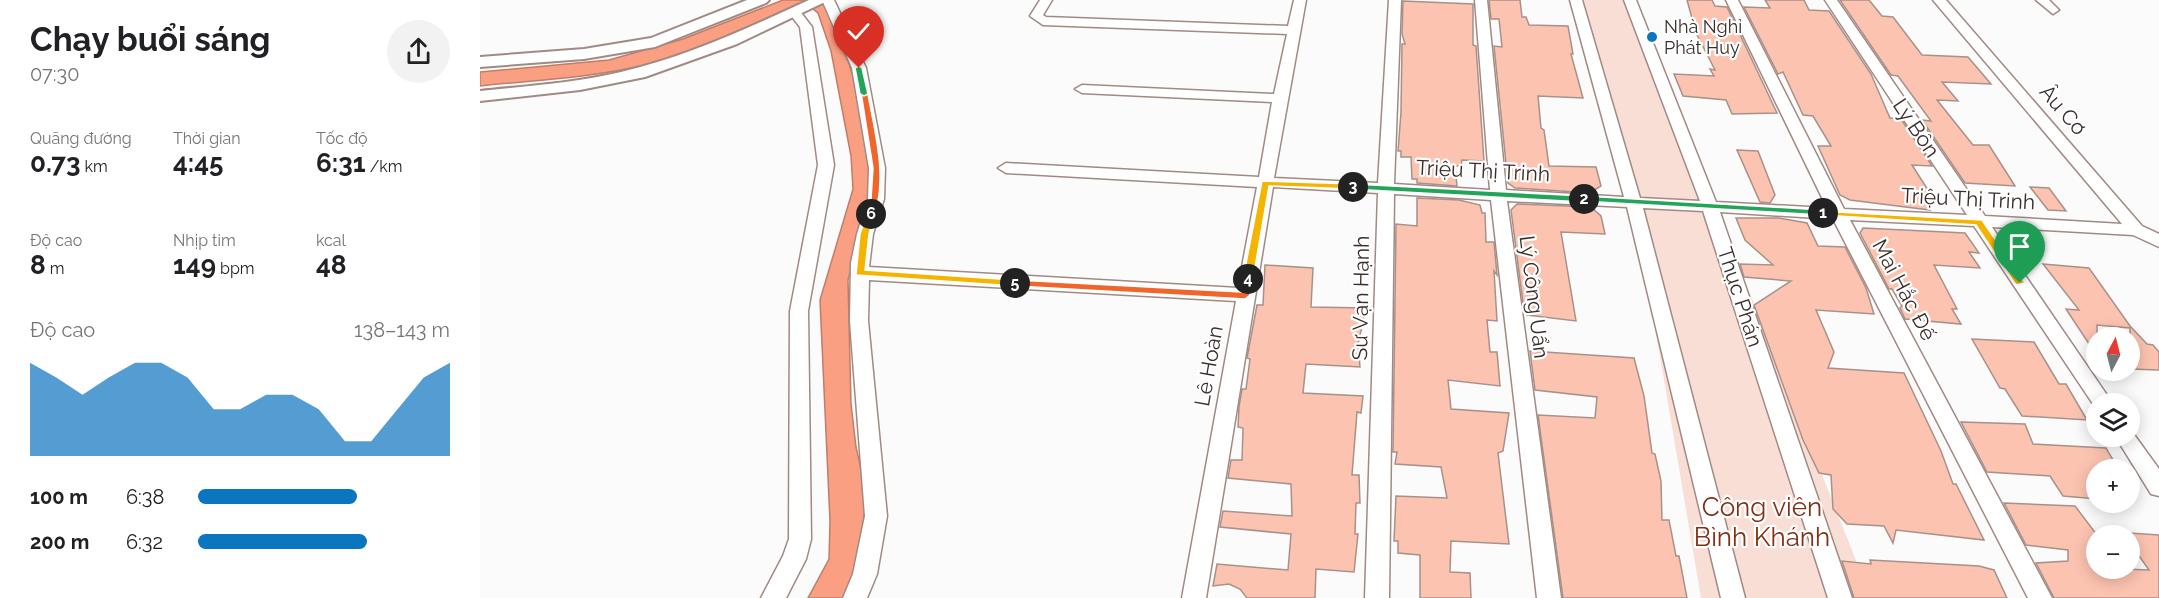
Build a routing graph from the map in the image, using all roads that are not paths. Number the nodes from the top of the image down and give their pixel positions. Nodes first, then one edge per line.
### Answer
1 (761, 0) edge
2 (821, 0) edge
3 (828, 0) edge
4 (1046, 0) edge
5 (1300, 0) edge
6 (1395, 0) edge
7 (1481, 0) edge
8 (1576, 0) edge
9 (1630, 0) edge
10 (1732, 0) edge
11 (1831, 0) edge
12 (1939, 0) edge
13 (2042, 0) edge
14 (2053, 10) dead end
15 (799, 11) junction
16 (1293, 30) junction
17 (480, 62) edge
18 (1082, 89) dead end
19 (480, 96) edge
20 (1280, 98) junction
21 (1006, 168) dead end
22 (1265, 183) junction
23 (1386, 188) junction
24 (1498, 193) junction
25 (1634, 202) junction
26 (1710, 207) junction
27 (1838, 213) junction
28 (1978, 222) junction
29 (2136, 230) junction
30 (2159, 241) edge
31 (860, 273) junction
32 (1245, 295) junction
33 (2095, 393) edge
34 (2132, 447) edge
35 (2159, 487) edge
36 (773, 598) edge
37 (855, 598) edge
38 (1194, 598) edge
39 (1377, 598) edge
40 (1549, 598) edge
41 (1733, 598) edge
42 (1840, 598) edge
43 (2040, 598) edge

1 - 17 street
2 - 15 street
3 - 31 street
4 - 16 street
5 - 16 street, Lê Hoàn
6 - 23 street, Sư Vạn Hạnh
7 - 24 street, Lý Công Uẩn
8 - 25 street
9 - 26 street, Thục Phán
10 - 27 street, Mai Hắc Đế
11 - 28 street, Lý Bôn
12 - 29 street, Âu Cơ
13 - 14 street
15 - 19 street
15 - 36 street
16 - 20 street, Lê Hoàn
18 - 20 street
20 - 22 street, Lê Hoàn
21 - 22 street, Triệu Thị Trinh
22 - 23 street, Triệu Thị Trinh
22 - 32 street, Lê Hoàn
23 - 24 street, Triệu Thị Trinh
23 - 39 street, Sư Vạn Hạnh
24 - 25 street, Triệu Thị Trinh
24 - 40 street, Lý Công Uẩn
25 - 26 street, Triệu Thị Trinh
25 - 41 street
26 - 27 street, Triệu Thị Trinh
26 - 42 street, Thục Phán
27 - 28 street, Triệu Thị Trinh
27 - 43 street, Mai Hắc Đế
28 - 29 street, Triệu Thị Trinh
28 - 33 street, Lý Bôn
29 - 30 street, Âu Cơ
31 - 32 street
31 - 37 street
32 - 38 street, Lê Hoàn
34 - 35 street

